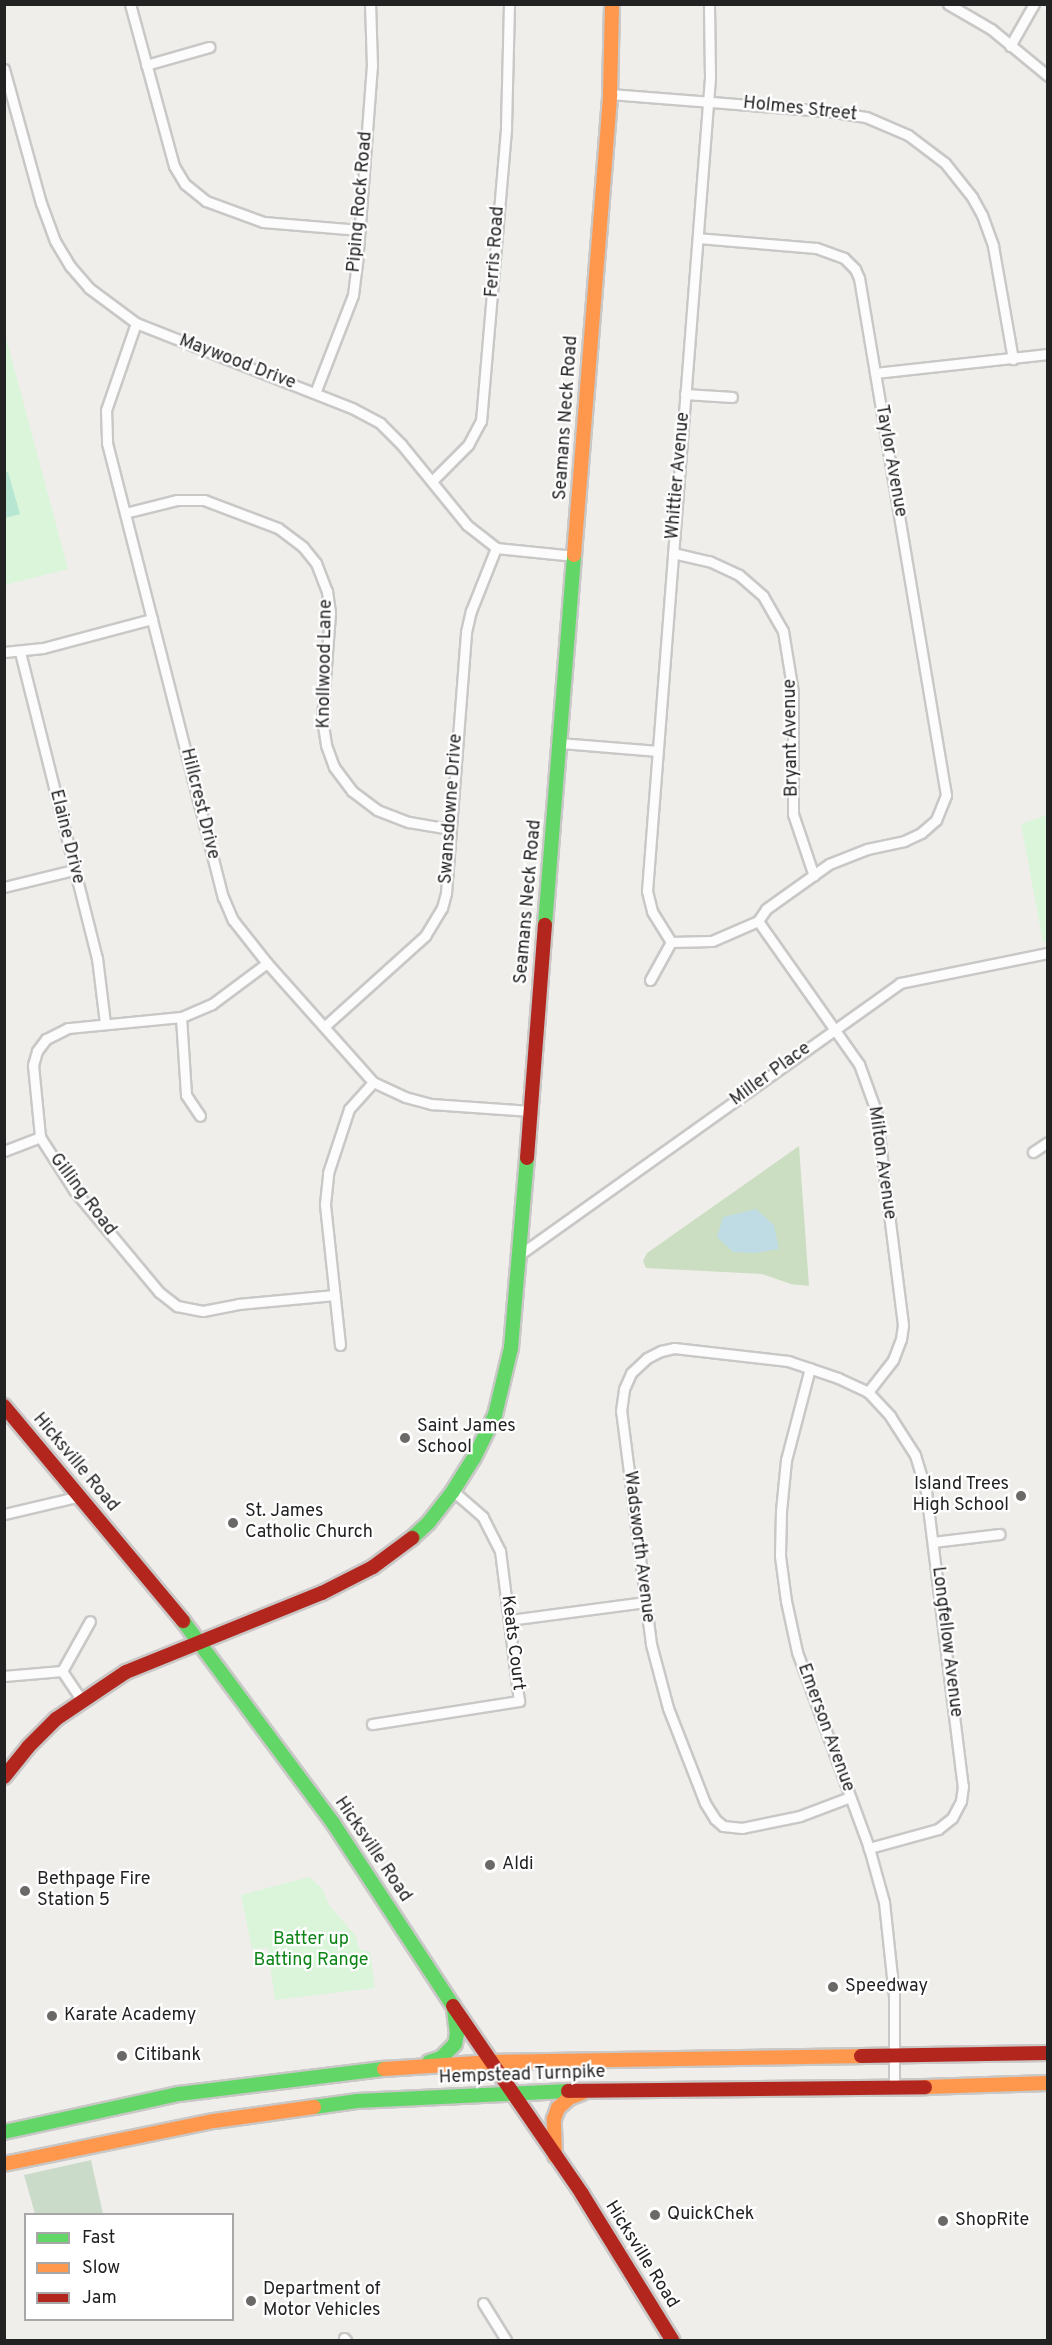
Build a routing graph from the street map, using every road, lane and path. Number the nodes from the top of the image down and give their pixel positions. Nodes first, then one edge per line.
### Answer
1 (130, 4) edge
2 (370, 4) edge
3 (509, 4) edge
4 (612, 4) edge
5 (709, 4) edge
6 (948, 4) edge
7 (1034, 4) edge
8 (1010, 46) junction
9 (209, 47) dead end
10 (146, 65) junction
11 (5, 73) edge
12 (1047, 76) edge
13 (610, 94) junction
14 (708, 101) junction
15 (360, 230) junction
16 (698, 238) junction
17 (136, 323) junction
18 (1047, 354) edge
19 (1013, 359) junction
20 (875, 373) junction
21 (315, 393) junction
22 (686, 394) junction
23 (732, 397) dead end
24 (432, 481) junction
25 (125, 513) junction
26 (496, 548) junction
27 (673, 553) junction
28 (575, 555) junction
29 (152, 620) junction
30 (4, 652) edge
31 (20, 652) junction
32 (560, 743) junction
33 (657, 751) junction
34 (450, 830) junction
35 (74, 870) junction
36 (814, 876) junction
37 (4, 887) edge
38 (758, 921) junction
39 (671, 942) junction
40 (1047, 953) edge
41 (267, 963) junction
42 (650, 980) dead end
43 (181, 1017) junction
44 (105, 1023) junction
45 (325, 1026) junction
46 (835, 1029) junction
47 (373, 1082) junction
48 (531, 1111) junction
49 (200, 1116) dead end
50 (40, 1137) junction
51 (1047, 1142) edge
52 (4, 1151) edge
53 (1033, 1152) dead end
54 (519, 1255) junction
55 (334, 1295) junction
56 (340, 1345) dead end
57 (810, 1368) junction
58 (868, 1392) junction
59 (4, 1406) edge
60 (453, 1491) junction
61 (80, 1496) junction
62 (4, 1514) edge
63 (1000, 1534) dead end
64 (933, 1542) junction
65 (645, 1602) junction
66 (509, 1620) junction
67 (90, 1621) dead end
68 (200, 1642) junction
69 (62, 1671) junction
70 (4, 1676) edge
71 (83, 1702) junction
72 (372, 1724) dead end
73 (4, 1777) edge
74 (850, 1797) junction
75 (868, 1848) junction
76 (454, 2005) junction
77 (1047, 2053) edge
78 (894, 2056) junction
79 (492, 2062) junction
80 (395, 2068) junction
81 (1047, 2083) edge
82 (894, 2088) junction
83 (587, 2091) junction
84 (510, 2092) junction
85 (4, 2132) edge
86 (555, 2156) junction
87 (4, 2164) edge
88 (483, 2303) dead end
89 (506, 2340) edge
90 (672, 2340) edge

1 - 10 street
2 - 15 street, Piping Rock Road
3 - 24 street, Ferris Road
4 - 13 main road, Seamans Neck Road
5 - 14 street, Whittier Avenue
6 - 8 street
7 - 8 street
8 - 12 street
9 - 10 street
10 - 15 street
11 - 17 street, Maywood Drive
13 - 14 street, Holmes Street
13 - 28 main road, Seamans Neck Road
14 - 16 street, Whittier Avenue
14 - 19 street, Holmes Street
15 - 21 street, Piping Rock Road
16 - 20 street, Taylor Avenue
16 - 22 street, Whittier Avenue
17 - 21 street, Maywood Drive
17 - 25 street, Hillcrest Drive
18 - 19 street
19 - 20 street
20 - 36 street, Taylor Avenue
21 - 24 street, Maywood Drive
22 - 23 street
22 - 27 street, Whittier Avenue
24 - 26 street, Maywood Drive
25 - 29 street, Hillcrest Drive
25 - 34 street, Knollwood Lane
26 - 28 street
26 - 34 street, Swansdowne Drive
27 - 33 street, Whittier Avenue
27 - 36 street, Bryant Avenue
28 - 32 main road, Seamans Neck Road
29 - 31 street
29 - 41 street, Hillcrest Drive
30 - 31 street
31 - 35 street, Elaine Drive
32 - 33 street
32 - 48 main road, Seamans Neck Road
33 - 39 street, Whittier Avenue
34 - 45 street, Swansdowne Drive
35 - 37 street
35 - 44 street, Elaine Drive
36 - 38 street
38 - 39 street
38 - 46 street, Milton Avenue
39 - 42 street
40 - 46 street, Miller Place
41 - 43 street, Gilling Road
41 - 45 street, Hillcrest Drive
43 - 44 street, Gilling Road
43 - 49 street
44 - 50 street, Gilling Road
45 - 47 street, Hillcrest Drive
46 - 54 street, Miller Place
46 - 58 street, Milton Avenue
47 - 48 street, Hillcrest Drive
47 - 55 street
48 - 54 main road, Seamans Neck Road
50 - 52 street
50 - 55 street, Gilling Road
51 - 53 street
54 - 60 main road, Seamans Neck Road
55 - 56 street
57 - 58 street, Wadsworth Avenue
57 - 65 street, Wadsworth Avenue
57 - 74 street, Emerson Avenue
58 - 64 street, Longfellow Avenue
59 - 61 main road, Hicksville Road
60 - 66 street, Keats Court
60 - 68 main road, Seamans Neck Road
61 - 62 street
61 - 68 main road, Hicksville Road
63 - 64 street
64 - 75 street, Longfellow Avenue
65 - 66 street
65 - 74 street, Wadsworth Avenue
66 - 72 street, Keats Court
67 - 69 street
68 - 71 main road, Seamans Neck Road
68 - 76 main road, Hicksville Road
69 - 70 street
69 - 71 street
71 - 73 main road, Seamans Neck Road
74 - 75 street, Emerson Avenue
75 - 78 street, Emerson Avenue
76 - 79 main road, Hicksville Road
76 - 80 main road
77 - 78 main road, Hempstead Turnpike
78 - 79 main road, Hempstead Turnpike
78 - 82 street, Emerson Avenue
79 - 80 main road, Hempstead Turnpike
79 - 84 main road, Hicksville Road
80 - 85 main road, Hempstead Turnpike
81 - 82 main road, Hempstead Turnpike
82 - 83 main road, Hempstead Turnpike
83 - 84 main road, Hempstead Turnpike
83 - 86 main road
84 - 86 main road, Hicksville Road
84 - 87 main road, Hempstead Turnpike
86 - 90 main road, Hicksville Road
88 - 89 street

